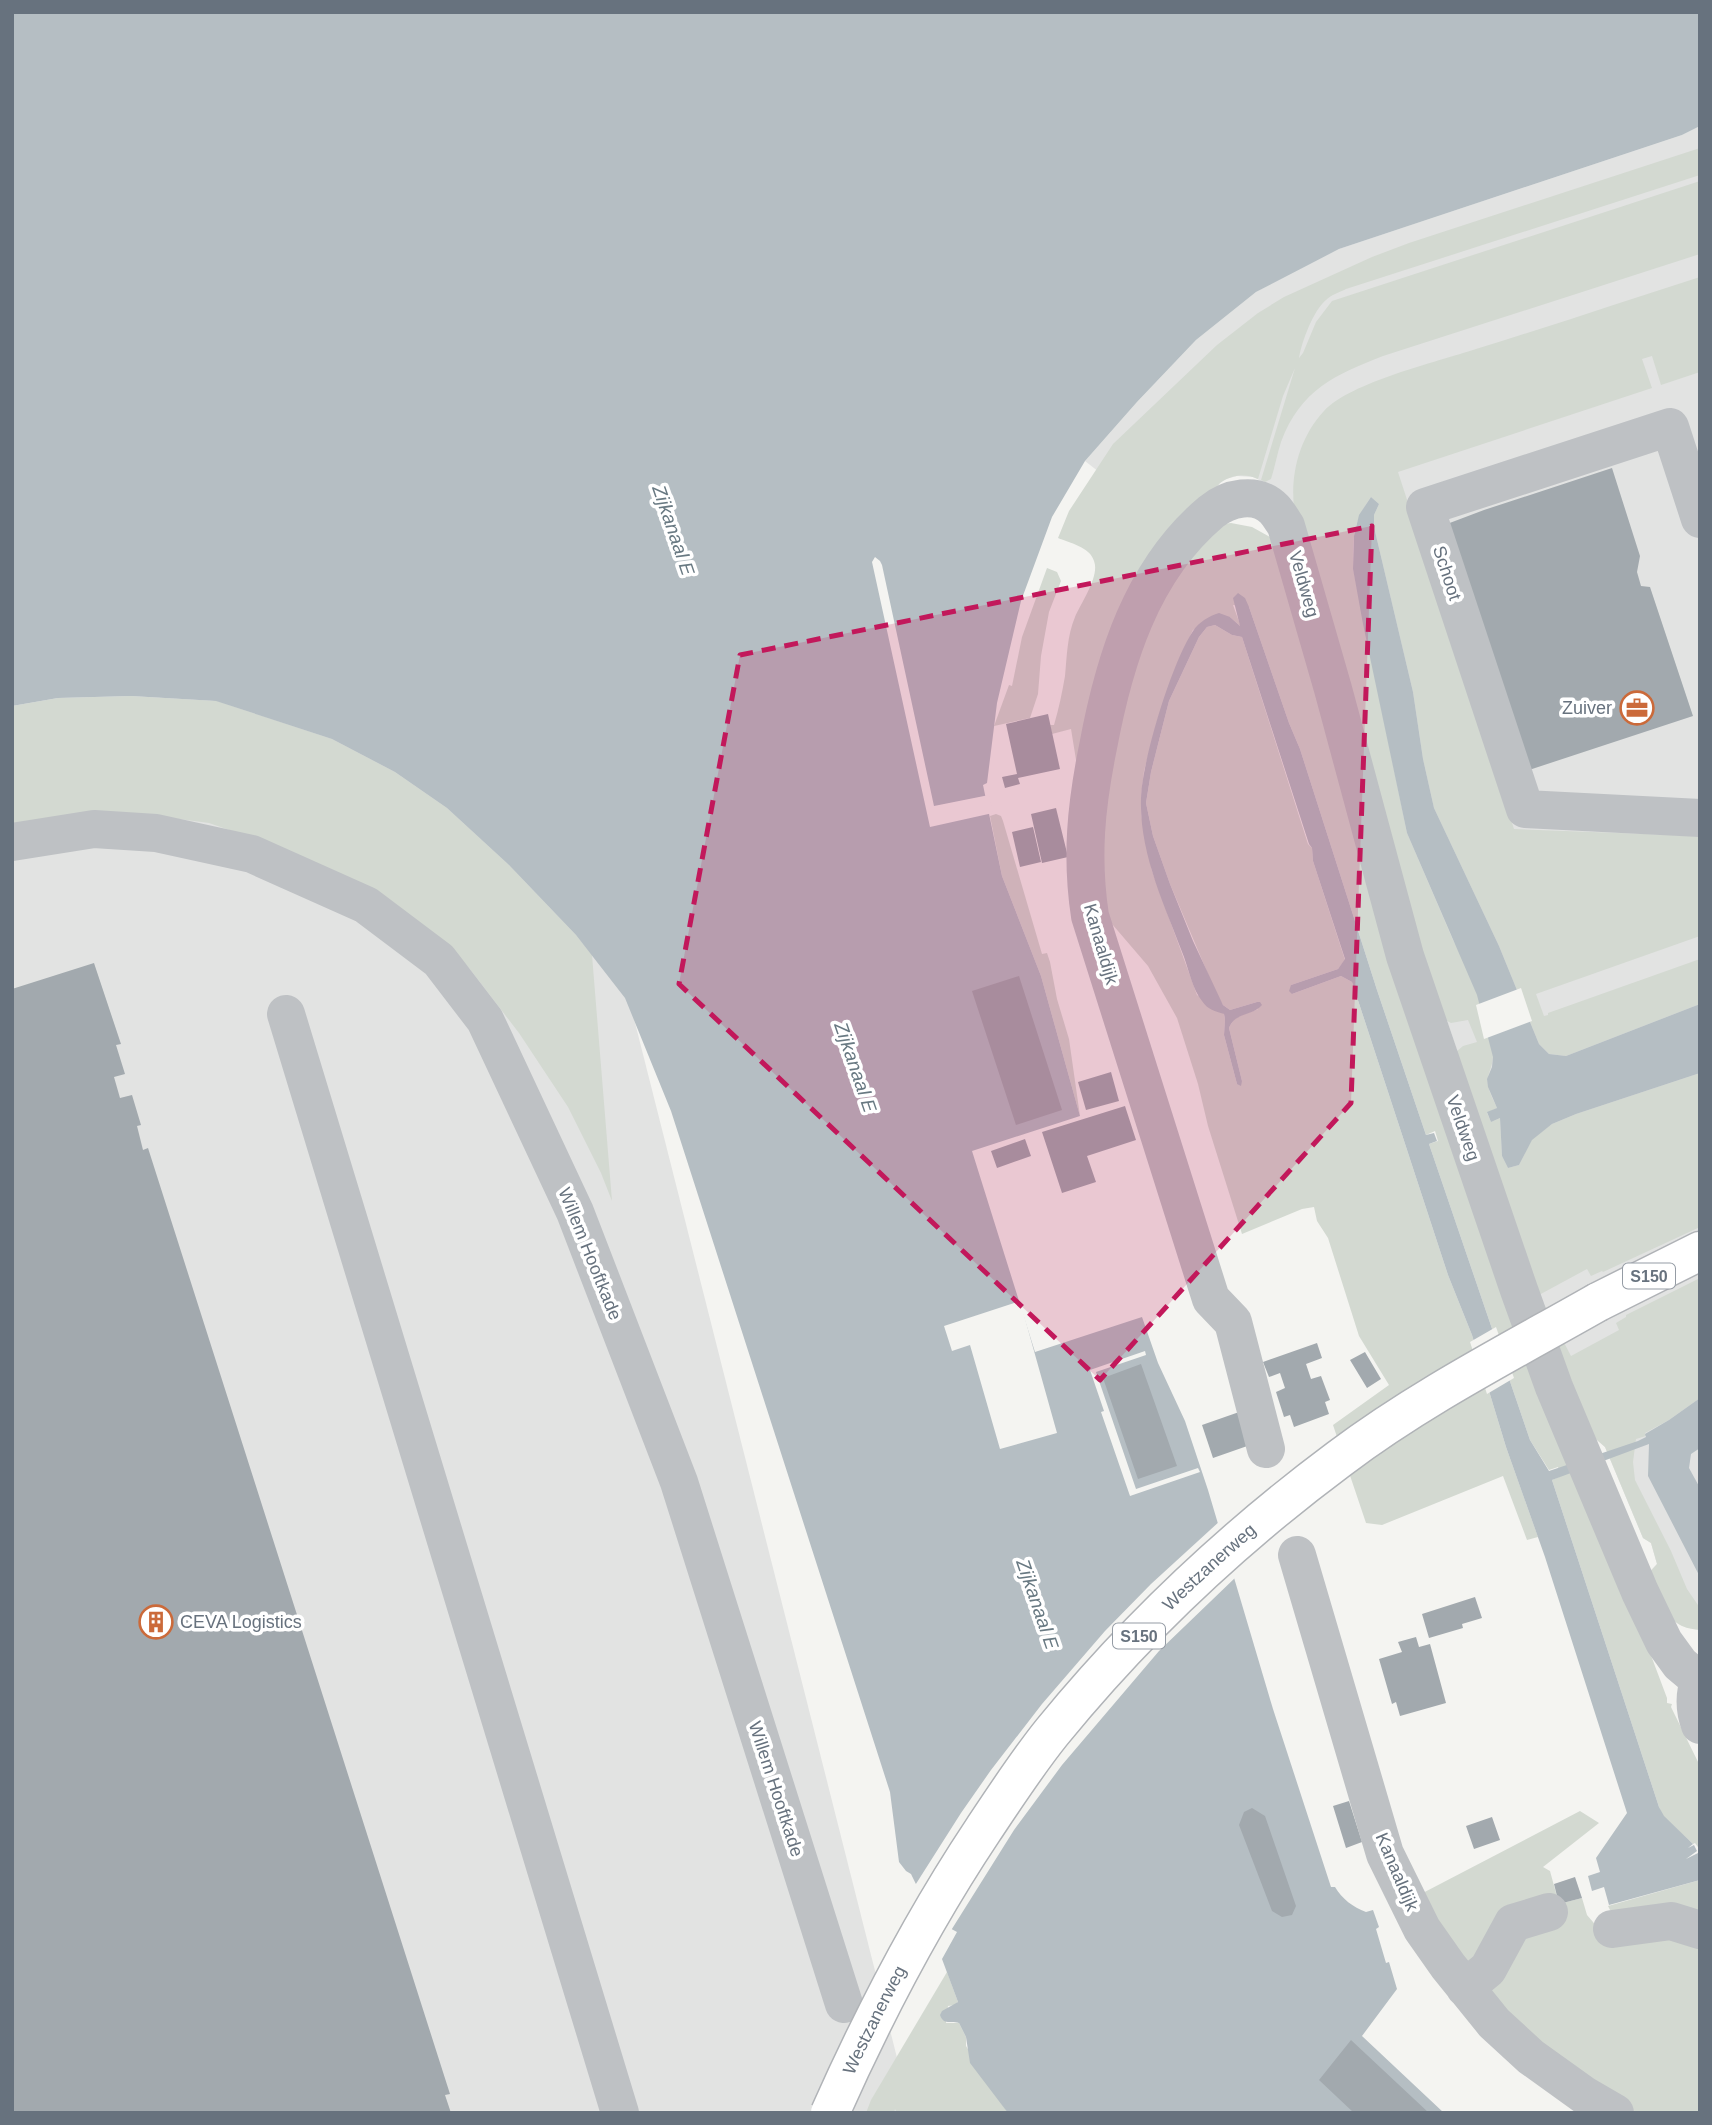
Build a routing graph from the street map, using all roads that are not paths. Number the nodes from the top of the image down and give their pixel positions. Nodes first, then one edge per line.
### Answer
1 (1273, 508) joint
2 (1700, 519) edge
3 (1700, 818) edge
4 (12, 842) edge
5 (286, 1014) dead end
6 (1700, 1251) edge
7 (1266, 1449) dead end
8 (1297, 1555) dead end
9 (1699, 1679) edge
10 (1700, 1725) edge
11 (1549, 1912) dead end
12 (1612, 1929) dead end
13 (1700, 1930) edge
14 (1465, 1988) junction
15 (844, 2004) dead end
16 (620, 2113) edge
17 (831, 2113) edge
18 (1615, 2113) edge

1 - 7 street, Kanaaldijk
1 - 9 street, Veldweg
2 - 3 street, Schoot
4 - 15 street, Willem Hooftkade
5 - 16 street
6 - 17 main road, Westzanerweg / S150, bridge
8 - 14 street, Kanaaldijk
9 - 10 street, Veldweg
11 - 14 street
12 - 13 street
14 - 18 street, Kanaaldijk

